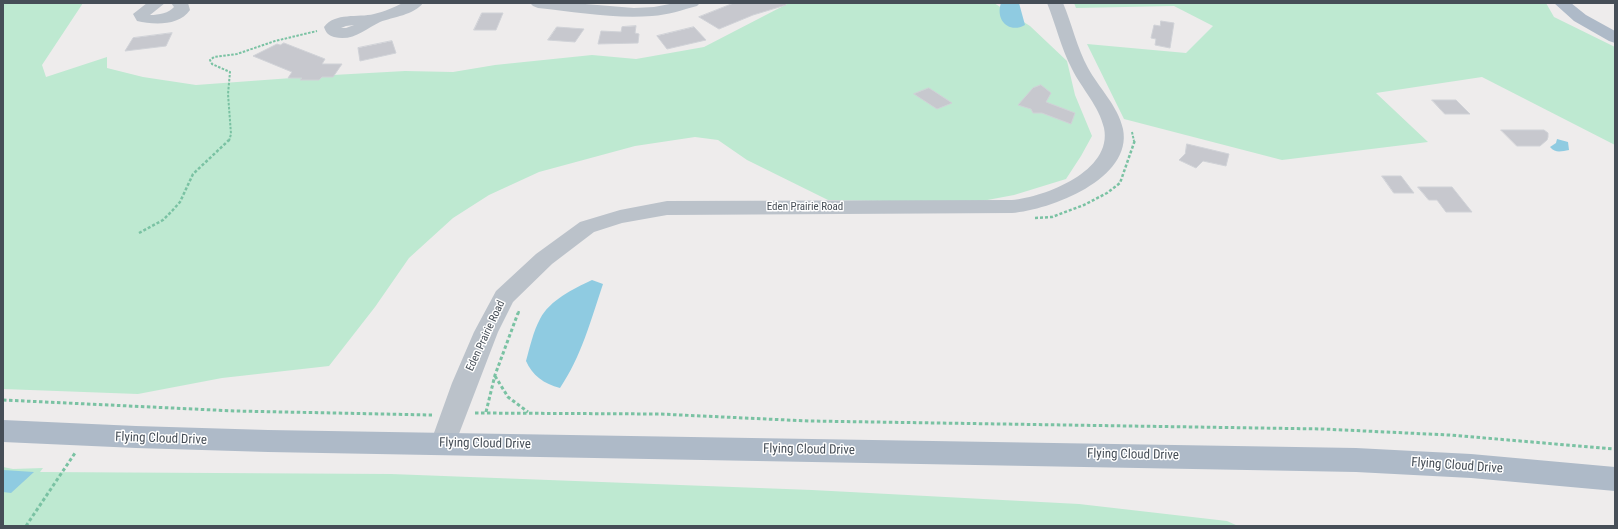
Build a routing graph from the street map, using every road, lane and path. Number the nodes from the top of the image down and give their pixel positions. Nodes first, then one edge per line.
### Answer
1 (157, 3) edge
2 (179, 3) edge
3 (415, 3) edge
4 (538, 3) edge
5 (692, 3) edge
6 (1055, 3) edge
7 (1562, 3) edge
8 (332, 27) joint
9 (1615, 38) edge
10 (139, 233) dead end
11 (495, 375) dead end
12 (3, 400) edge
13 (529, 413) junction
14 (454, 415) junction
15 (3, 431) edge
16 (86, 436) junction
17 (443, 444) junction
18 (1615, 449) edge
19 (1615, 480) edge
20 (26, 526) edge

1 - 2 street
3 - 8 street
4 - 5 street
6 - 14 street, Eden Prairie Road
7 - 9 main road
8 - 10 path
11 - 13 path
12 - 14 path
13 - 14 path
13 - 18 path
14 - 17 street, Eden Prairie Road
15 - 16 main road, Flying Cloud Drive
16 - 17 main road, Flying Cloud Drive
16 - 20 path
17 - 19 main road, Flying Cloud Drive

